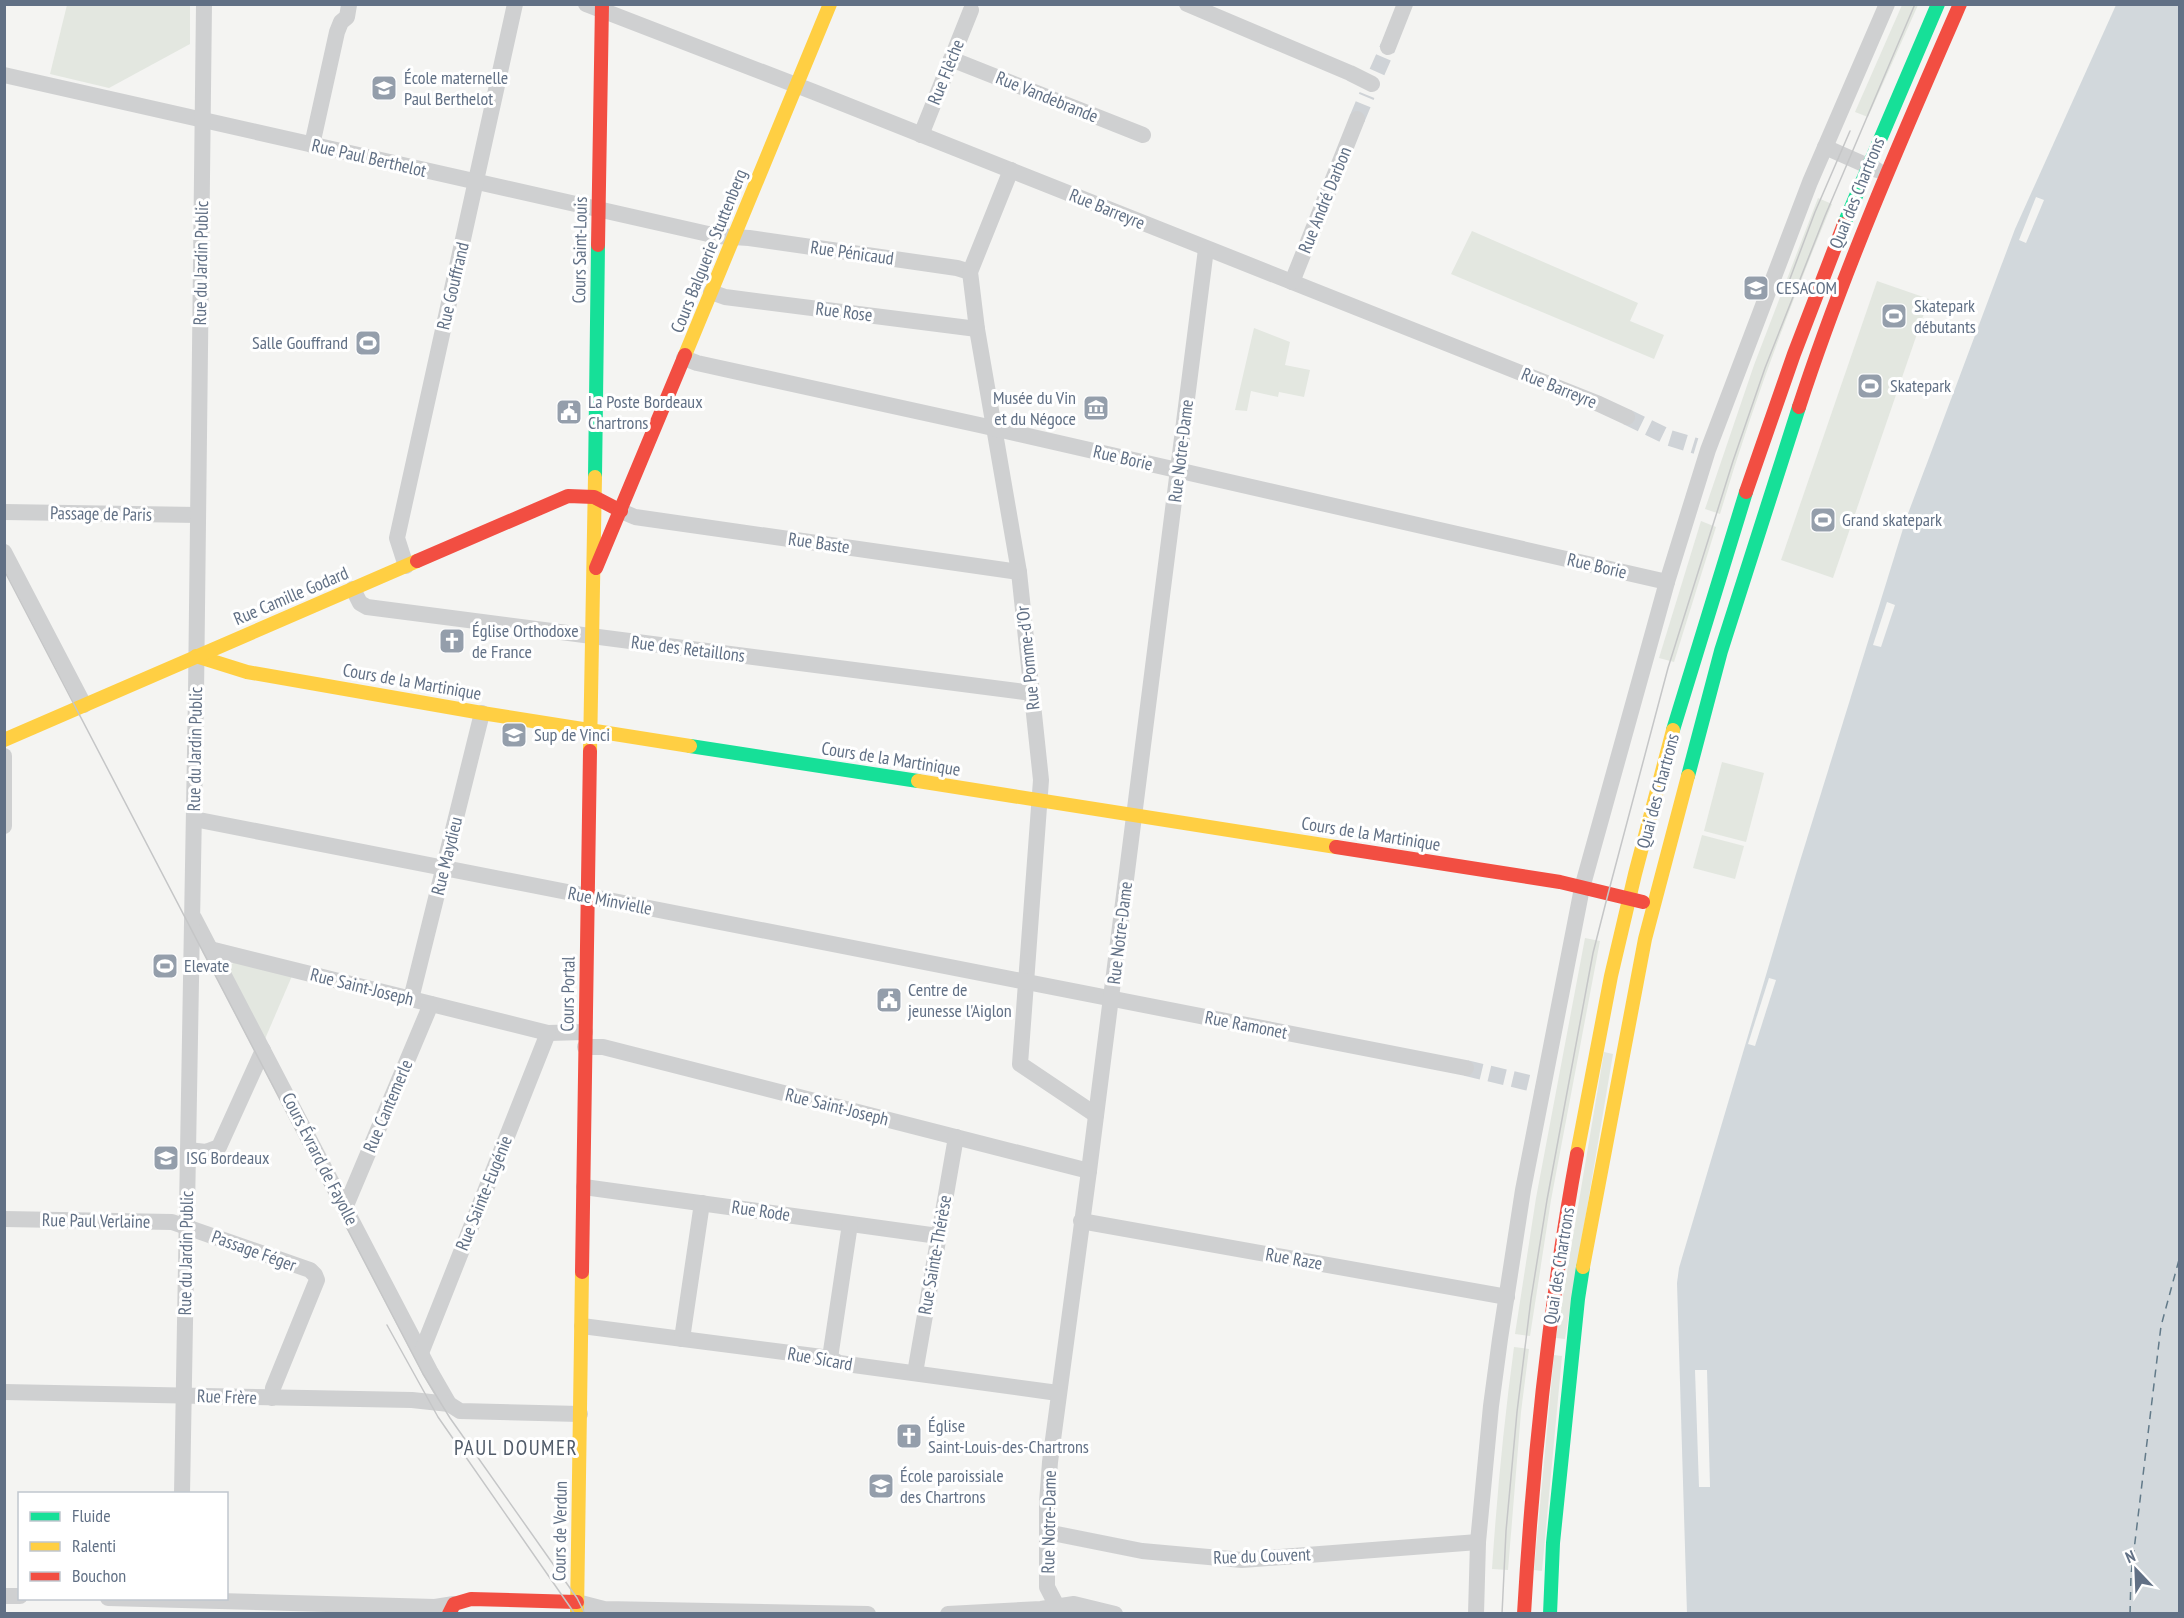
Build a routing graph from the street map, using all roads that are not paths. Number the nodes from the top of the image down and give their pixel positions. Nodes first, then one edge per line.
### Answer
1 (204, 4) edge
2 (515, 4) edge
3 (830, 4) edge
4 (1187, 4) edge
5 (1405, 4) edge
6 (1887, 4) edge
7 (1938, 4) edge
8 (1960, 4) edge
9 (349, 5) edge
10 (596, 6) edge
11 (971, 10) dead end
12 (1388, 47) tunnel mouth
13 (951, 59) junction
14 (4, 75) edge
15 (1372, 84) dead end
16 (796, 86) junction
17 (1357, 119) tunnel mouth
18 (202, 120) junction
19 (921, 135) junction
20 (1143, 135) dead end
21 (312, 145) junction
22 (1825, 147) junction
23 (1868, 166) junction
24 (1011, 170) junction
25 (1886, 174) junction
26 (476, 182) junction
27 (598, 209) junction
28 (734, 237) junction
29 (1206, 249) junction
30 (970, 272) junction
31 (1292, 282) junction
32 (711, 292) junction
33 (977, 329) junction
34 (684, 358) junction
35 (1627, 417) tunnel mouth
36 (994, 428) junction
37 (1178, 471) junction
38 (594, 497) junction
39 (621, 511) junction
40 (4, 512) edge
41 (198, 515) junction
42 (4, 552) edge
43 (406, 566) junction
44 (1019, 572) junction
45 (592, 575) junction
46 (1667, 582) junction
47 (353, 589) junction
48 (591, 636) junction
49 (196, 656) junction
50 (1032, 693) junction
51 (84, 705) junction
52 (482, 712) junction
53 (590, 730) junction
54 (4, 740) edge
55 (4, 756) edge
56 (1040, 800) junction
57 (1134, 816) junction
58 (194, 819) junction
59 (4, 826) edge
60 (444, 868) junction
61 (1582, 888) junction
62 (588, 896) junction
63 (1629, 898) junction
64 (1654, 904) junction
65 (192, 914) junction
66 (210, 949) junction
67 (1026, 983) junction
68 (411, 999) junction
69 (1111, 999) junction
70 (431, 1004) junction
71 (548, 1034) junction
72 (585, 1039) junction
73 (263, 1050) junction
74 (1466, 1068) tunnel mouth
75 (1096, 1115) junction
76 (956, 1137) junction
77 (188, 1150) junction
78 (1089, 1171) junction
79 (584, 1186) junction
80 (702, 1203) junction
81 (345, 1208) junction
82 (4, 1219) edge
83 (1081, 1221) junction
84 (850, 1224) junction
85 (186, 1227) junction
86 (938, 1236) junction
87 (1507, 1297) junction
88 (582, 1326) junction
89 (682, 1339) junction
90 (421, 1353) junction
91 (830, 1358) junction
92 (915, 1373) junction
93 (4, 1392) edge
94 (1058, 1393) junction
95 (183, 1395) junction
96 (272, 1398) junction
97 (449, 1404) junction
98 (580, 1414) junction
99 (182, 1492) edge
100 (1047, 1532) junction
101 (1478, 1542) junction
102 (122, 1600) edge
103 (180, 1604) edge
104 (577, 1608) edge
105 (452, 1609) edge
106 (1060, 1610) edge
107 (868, 1614) edge
108 (948, 1614) edge
109 (1115, 1614) edge
110 (1476, 1614) edge
111 (1524, 1614) edge
112 (1550, 1614) edge

1 - 18 street, Rue du Jardin Public
2 - 26 street, Rue Gouffrand
3 - 16 main road, Cours Balguerie Stuttenberg
4 - 15 street
5 - 12 street
6 - 22 street
7 - 23 main road, Quai des Chartrons
8 - 25 main road, Quai des Chartrons
9 - 21 street
10 - 16 street, Rue Barreyre
10 - 27 main road, Cours Saint-Louis
11 - 13 street, Rue Flèche
13 - 19 street, Rue Flèche
13 - 20 street, Rue Vandebrande
14 - 18 street, Rue Paul Berthelot
16 - 19 street, Rue Barreyre
16 - 28 main road, Cours Balguerie Stuttenberg
17 - 31 street, Rue André Darbon
18 - 21 street, Rue Paul Berthelot
18 - 41 street, Rue du Jardin Public
19 - 24 street, Rue Barreyre
21 - 26 street, Rue Paul Berthelot
22 - 23 street
22 - 46 street
23 - 25 street
23 - 63 main road, Quai des Chartrons
24 - 29 street, Rue Barreyre
24 - 30 street, Rue Pomme-d'Or
25 - 64 main road, Quai des Chartrons
26 - 27 street, Rue Paul Berthelot
26 - 43 street, Rue Gouffrand
27 - 28 street, Rue Paul Berthelot
27 - 38 main road, Cours Saint-Louis
28 - 30 street, Rue Pénicaud
28 - 32 main road, Cours Balguerie Stuttenberg
29 - 31 street, Rue Barreyre
29 - 37 street, Rue Notre-Dame
30 - 33 street, Rue Pomme-d'Or
31 - 35 street, Rue Barreyre
32 - 33 street, Rue Rose
32 - 34 main road, Cours Balguerie Stuttenberg
33 - 36 street, Rue Pomme-d'Or
34 - 36 street, Rue Borie
34 - 39 main road, Cours Balguerie Stuttenberg
36 - 37 street, Rue Borie
36 - 44 street, Rue Pomme-d'Or
37 - 46 street, Rue Borie
37 - 57 street, Rue Notre-Dame
38 - 39 main road
38 - 43 main road, Rue Camille Godard
38 - 45 main road, Cours Portal
39 - 44 street, Rue Baste
39 - 45 main road, Cours Portal
40 - 41 street, Passage de Paris
41 - 49 street, Rue du Jardin Public
42 - 51 street
43 - 47 main road, Rue Camille Godard
44 - 50 street, Rue Pomme-d'Or
45 - 48 main road, Cours Portal
46 - 61 street
47 - 48 street, Rue des Retaillons
47 - 49 main road, Rue Camille Godard
48 - 50 street, Rue des Retaillons
48 - 53 main road, Cours Portal
49 - 51 main road, Rue Camille Godard
49 - 52 main road, Cours de la Martinique
49 - 58 street, Rue du Jardin Public
50 - 56 street, Rue Pomme-d'Or
51 - 54 main road, Rue Camille Godard
52 - 53 main road, Cours de la Martinique
52 - 60 street, Rue Maydieu
53 - 56 main road, Cours de la Martinique
53 - 62 main road, Cours Portal
55 - 59 street
56 - 57 main road, Cours de la Martinique
56 - 67 street, Rue Pomme-d'Or
57 - 61 main road, Cours de la Martinique
57 - 69 street, Rue Notre-Dame
58 - 60 street, Rue Minvielle
58 - 65 street, Rue du Jardin Public
60 - 62 street, Rue Minvielle
60 - 68 street, Rue Maydieu
61 - 63 main road, Cours de la Martinique
61 - 87 street
62 - 67 street, Rue Minvielle
62 - 72 main road, Cours Portal
63 - 64 main road, Cours de la Martinique
63 - 111 main road, Quai des Chartrons
64 - 112 main road, Quai des Chartrons
65 - 66 street, Cours Évrard de Fayolle
65 - 77 street, Rue du Jardin Public
66 - 68 street, Rue Saint-Joseph
66 - 73 street, Cours Évrard de Fayolle
67 - 69 street, Rue Ramonet
67 - 75 street, Rue Pomme-d'Or
68 - 70 street, Rue Saint-Joseph
69 - 74 street, Rue Ramonet
69 - 75 street, Rue Notre-Dame
70 - 71 street, Rue Saint-Joseph
70 - 81 street, Rue Cantemerle
71 - 72 street, Rue Saint-Joseph
71 - 90 street, Rue Sainte-Eugénie
72 - 76 street, Rue Saint-Joseph
72 - 79 main road, Cours Portal
73 - 77 street
73 - 81 street, Cours Évrard de Fayolle
75 - 78 street, Rue Notre-Dame
76 - 78 street, Rue Saint-Joseph
76 - 86 street, Rue Sainte-Thérèse
77 - 85 street, Rue du Jardin Public
78 - 83 street, Rue Notre-Dame
79 - 80 street, Rue Rode
79 - 88 main road, Cours Portal
80 - 84 street, Rue Rode
80 - 89 street
81 - 90 street, Cours Évrard de Fayolle
82 - 85 street, Rue Paul Verlaine
83 - 87 street, Rue Raze
83 - 94 street, Rue Notre-Dame
84 - 86 street, Rue Rode
84 - 91 street
85 - 95 street, Rue du Jardin Public
85 - 96 street, Passage Féger
86 - 92 street, Rue Sainte-Thérèse
87 - 101 street
88 - 89 street, Rue Sicard
88 - 98 main road, Cours Portal
89 - 91 street, Rue Sicard
90 - 97 street, Cours Évrard de Fayolle
91 - 92 street, Rue Sicard
92 - 94 street, Rue Sicard
93 - 95 street, Rue Frère
94 - 100 street, Rue Notre-Dame
95 - 96 street, Rue Frère
95 - 99 street, Rue du Jardin Public
96 - 97 street, Rue Frère
97 - 98 street, Rue Frère
98 - 104 main road, Cours de Verdun
100 - 101 street, Rue du Couvent
100 - 106 street, Rue Notre-Dame
101 - 110 street
102 - 103 street
103 - 105 street
104 - 105 main road
104 - 107 street
106 - 108 street
106 - 109 street

